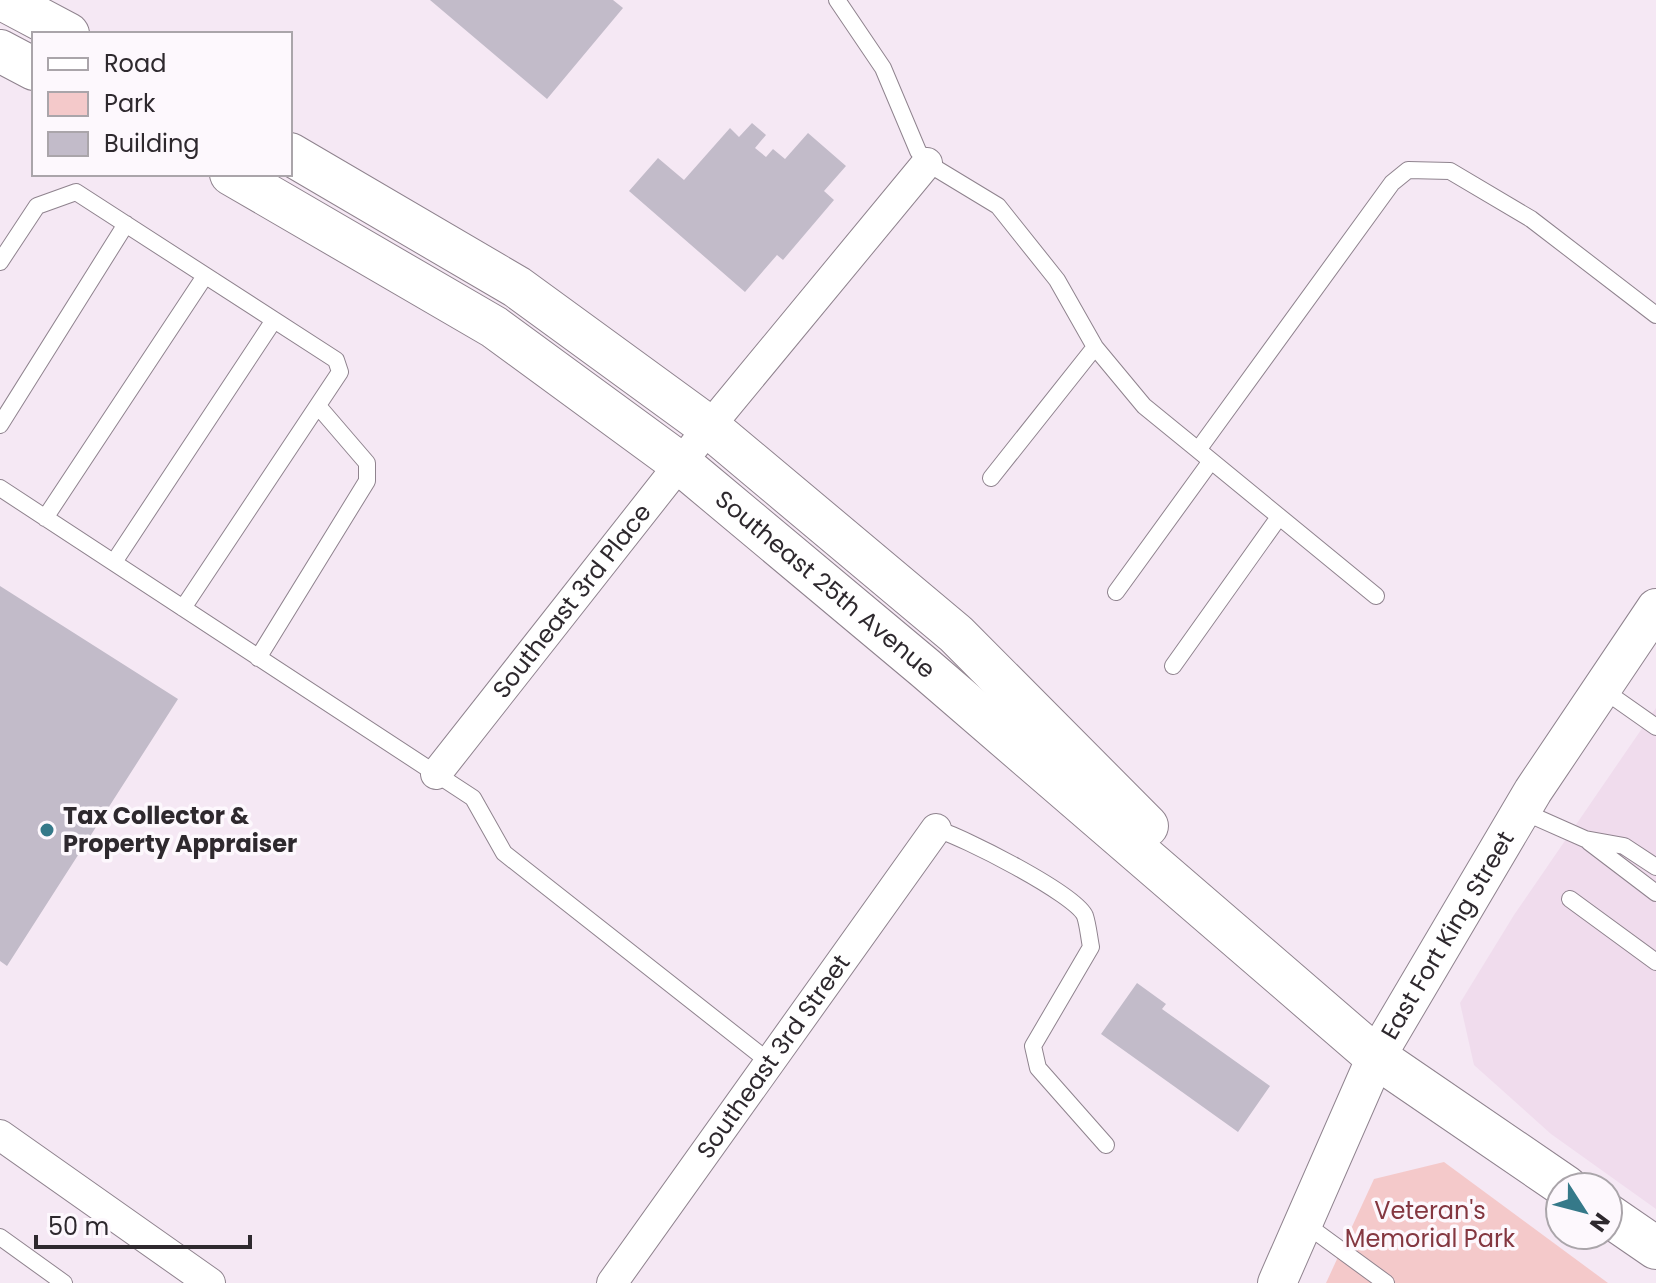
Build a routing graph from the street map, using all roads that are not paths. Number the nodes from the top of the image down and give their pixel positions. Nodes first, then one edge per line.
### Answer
1 (4, 0) edge
2 (837, 0) edge
3 (64, 32) edge
4 (0, 51) edge
5 (32, 68) edge
6 (292, 155) edge
7 (927, 163) junction
8 (234, 176) edge
9 (126, 224) junction
10 (0, 262) edge
11 (205, 276) junction
12 (1656, 315) edge
13 (274, 320) junction
14 (1095, 347) junction
15 (318, 406) junction
16 (0, 425) edge
17 (709, 427) junction
18 (1205, 455) junction
19 (681, 464) junction
20 (991, 478) dead end
21 (0, 488) edge
22 (1279, 517) junction
23 (45, 518) junction
24 (114, 562) junction
25 (1116, 592) dead end
26 (1376, 596) dead end
27 (183, 608) junction
28 (1653, 621) edge
29 (258, 658) junction
30 (1173, 666) dead end
31 (1602, 689) junction
32 (1656, 727) edge
33 (436, 774) junction
34 (1522, 811) junction
35 (936, 829) joint
36 (1585, 839) junction
37 (1656, 867) edge
38 (1656, 893) edge
39 (1570, 899) dead end
40 (1656, 962) edge
41 (1376, 1057) junction
42 (772, 1064) junction
43 (0, 1135) edge
44 (1106, 1145) dead end
45 (1544, 1172) edge
46 (1304, 1223) junction
47 (1624, 1226) edge
48 (0, 1237) edge
49 (1656, 1248) edge
50 (64, 1283) edge
51 (210, 1283) edge
52 (612, 1283) edge
53 (1277, 1283) edge
54 (1386, 1283) edge

1 - 3 main road
2 - 7 lane
4 - 5 main road
6 - 17 main road, Southeast 25th Avenue
7 - 14 lane
7 - 17 street, Southeast 3rd Place
8 - 19 main road, Southeast 25th Avenue
9 - 10 lane
9 - 11 lane
9 - 16 lane
11 - 13 lane
11 - 23 lane
12 - 18 lane
13 - 15 lane
13 - 24 lane
14 - 18 lane
14 - 20 lane
15 - 27 lane
15 - 29 lane
17 - 19 street, Southeast 3rd Place
17 - 41 main road, Southeast 25th Avenue
18 - 22 lane
18 - 25 lane
19 - 33 street, Southeast 3rd Place
19 - 41 main road, Southeast 25th Avenue
21 - 23 lane
22 - 26 lane
22 - 30 lane
23 - 24 lane
24 - 27 lane
27 - 29 lane
28 - 31 street, East Fort King Street
29 - 33 lane
31 - 32 lane
31 - 34 street, East Fort King Street
33 - 42 lane
34 - 36 lane
34 - 41 street, East Fort King Street
35 - 42 street, Southeast 3rd Street
35 - 44 lane
36 - 37 lane
36 - 38 lane
39 - 40 lane
41 - 45 main road, Southeast 25th Avenue
41 - 46 street, East Fort King Street
42 - 52 street, Southeast 3rd Street
43 - 51 street
46 - 53 street, East Fort King Street
46 - 54 lane
47 - 49 main road
48 - 50 lane

